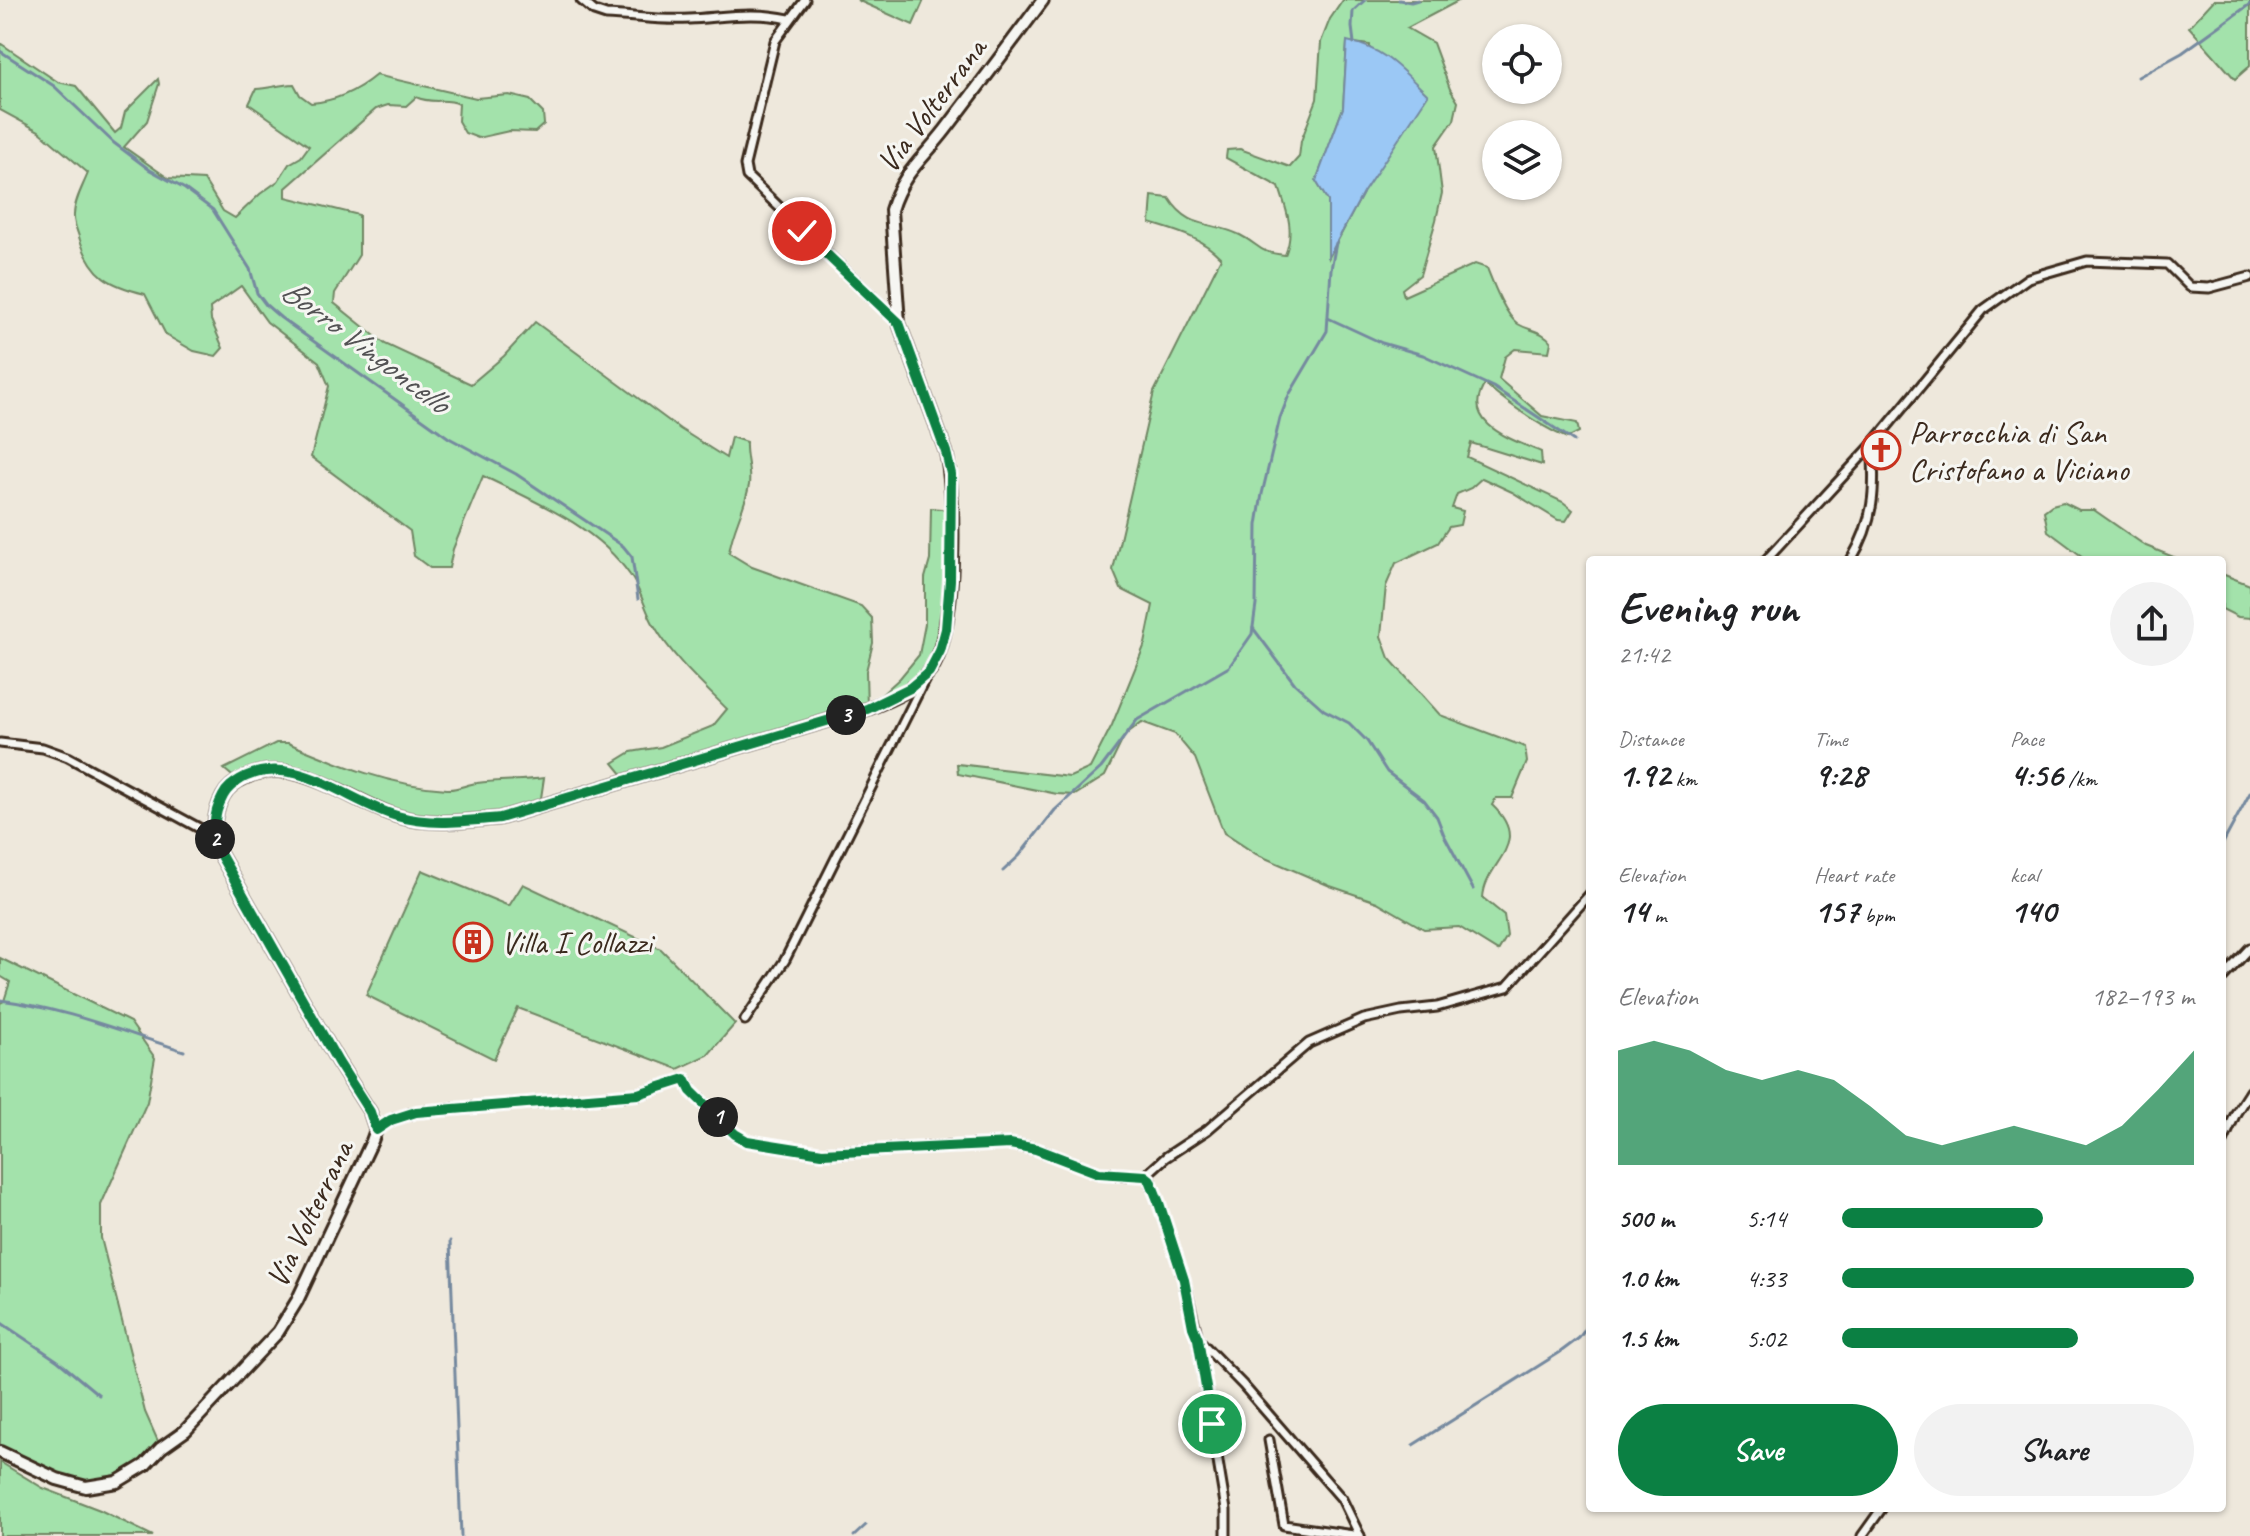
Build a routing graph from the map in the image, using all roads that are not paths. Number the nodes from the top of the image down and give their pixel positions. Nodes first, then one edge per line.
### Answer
1 (581, 0) edge
2 (805, 0) edge
3 (1043, 0) edge
4 (789, 19) junction
5 (2250, 277) edge
6 (899, 323) junction
7 (1872, 445) junction
8 (1770, 556) edge
9 (1853, 556) edge
10 (929, 672) junction
11 (0, 743) edge
12 (214, 836) junction
13 (1586, 898) edge
14 (2250, 948) edge
15 (2226, 974) edge
16 (745, 1020) dead end
17 (2250, 1091) edge
18 (376, 1130) junction
19 (2226, 1135) edge
20 (1145, 1176) junction
21 (1198, 1339) junction
22 (1269, 1440) dead end
23 (0, 1452) edge
24 (1879, 1512) edge
25 (1226, 1536) edge
26 (1360, 1536) edge
27 (1862, 1536) edge

1 - 4 street
2 - 4 street
3 - 6 main road, Via Volterrana
4 - 6 street
5 - 7 street
6 - 10 main road, Via Volterrana
7 - 8 street
7 - 9 street
10 - 12 main road
10 - 16 street, Via Volterrana
11 - 12 street
12 - 18 main road, Via Volterrana
13 - 20 street
14 - 15 street
17 - 19 street
18 - 20 street
18 - 23 main road, Via Volterrana
20 - 21 street
21 - 25 street
21 - 26 street
22 - 26 street
24 - 27 street

